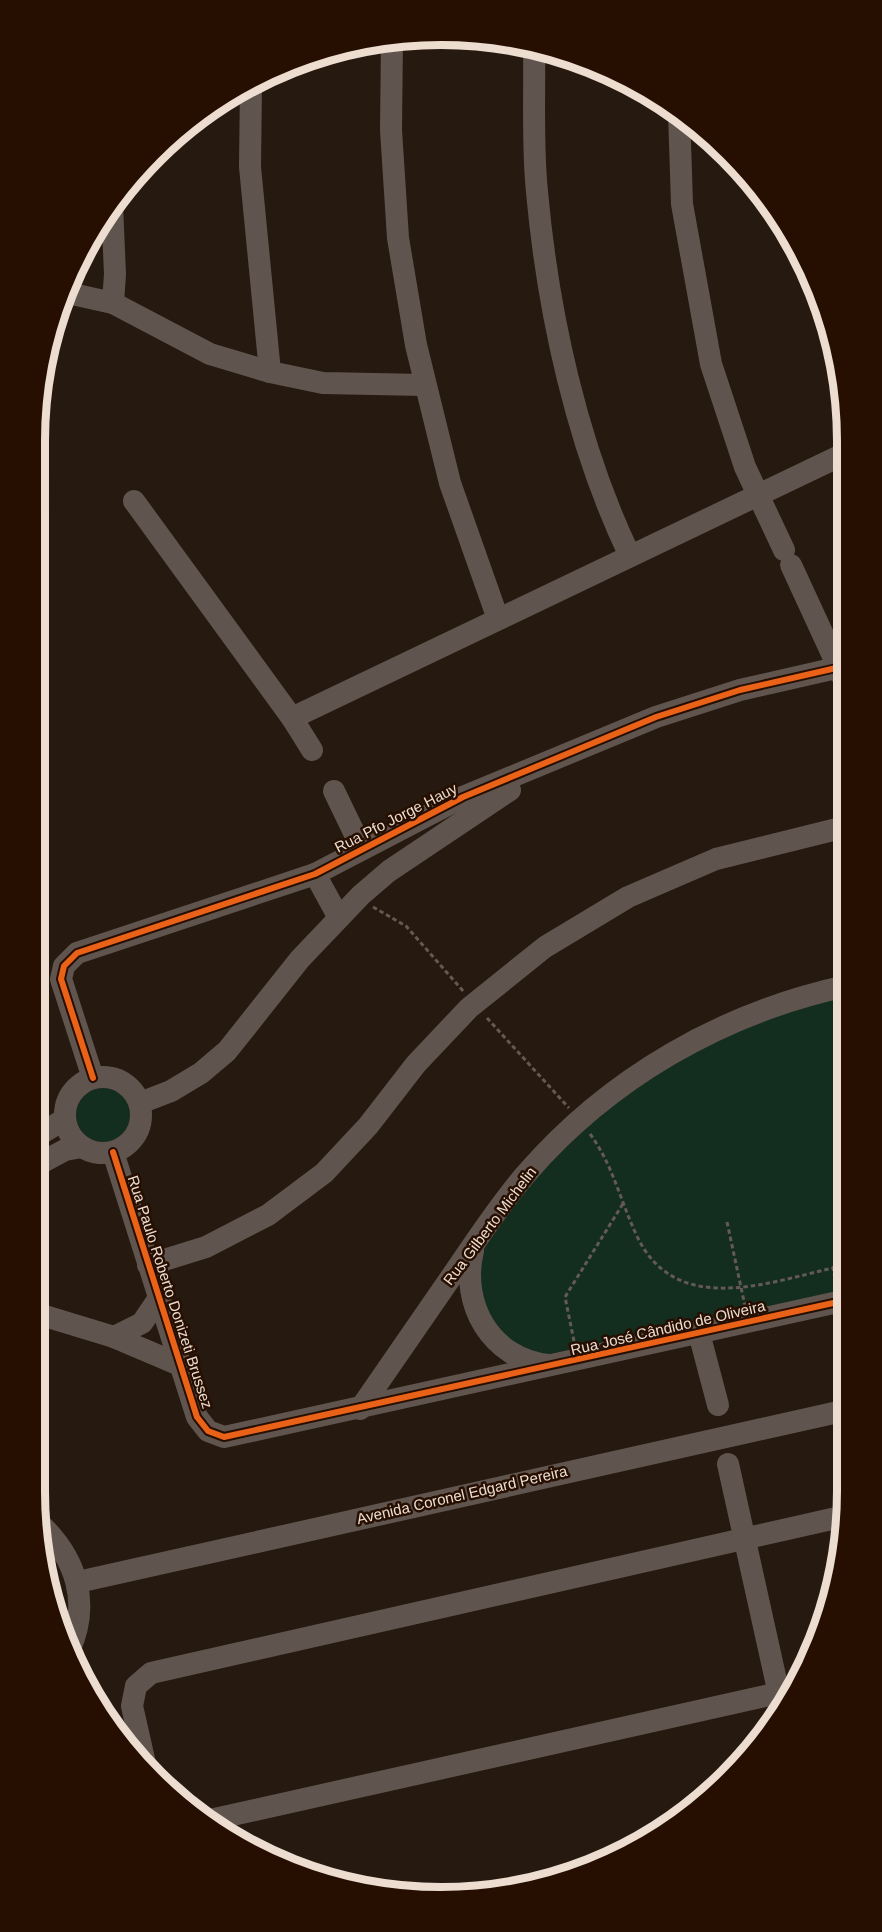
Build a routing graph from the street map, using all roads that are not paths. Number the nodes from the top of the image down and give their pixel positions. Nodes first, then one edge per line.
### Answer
1 (392, 48) edge
2 (534, 56) edge
3 (251, 94) edge
4 (679, 125) edge
5 (113, 220) edge
6 (73, 294) edge
7 (113, 303) junction
8 (270, 372) junction
9 (424, 385) junction
10 (837, 457) edge
11 (756, 496) junction
12 (134, 501) dead end
13 (630, 556) junction
14 (498, 619) junction
15 (837, 659) edge
16 (837, 673) edge
17 (292, 718) junction
18 (312, 750) dead end
19 (575, 750) junction
20 (334, 791) dead end
21 (837, 829) edge
22 (362, 849) junction
23 (389, 871) junction
24 (315, 874) junction
25 (339, 918) junction
26 (837, 988) edge
27 (93, 1078) junction
28 (140, 1103) junction
29 (65, 1119) junction
30 (45, 1131) edge
31 (82, 1147) junction
32 (113, 1152) junction
33 (45, 1161) edge
34 (479, 1236) junction
35 (148, 1265) junction
36 (837, 1295) edge
37 (159, 1298) junction
38 (45, 1316) edge
39 (699, 1333) junction
40 (114, 1337) junction
41 (180, 1365) junction
42 (555, 1365) junction
43 (718, 1405) dead end
44 (360, 1409) junction
45 (837, 1412) edge
46 (213, 1434) joint
47 (728, 1464) dead end
48 (836, 1518) edge
49 (47, 1531) edge
50 (744, 1539) junction
51 (78, 1582) junction
52 (74, 1639) edge
53 (780, 1696) edge
54 (778, 1698) edge
55 (142, 1751) edge
56 (218, 1818) edge

1 - 9 street
2 - 13 street
3 - 8 street
4 - 11 street
5 - 7 street
6 - 7 street
7 - 8 street
8 - 9 street
9 - 14 street
10 - 11 street
11 - 13 street
11 - 15 street
12 - 17 street
13 - 14 street
14 - 17 street
16 - 19 street, Rua Pfo Jorge Hauy
17 - 18 street
19 - 22 street, Rua Pfo Jorge Hauy
19 - 23 street
20 - 22 street
21 - 35 street
22 - 23 street
22 - 24 street, Rua Pfo Jorge Hauy
23 - 25 street
24 - 25 street
24 - 27 street, Rua Pfo Jorge Hauy
25 - 28 street
26 - 34 street, Rua Gilberto Michelin
27 - 28 street
27 - 29 street
28 - 32 street
29 - 30 street
29 - 31 street
31 - 32 street
31 - 33 street
32 - 35 street, Rua Paulo Roberto Donizeti Brussez
34 - 42 street
34 - 44 street, Rua Gilberto Michelin
35 - 37 street, Rua Paulo Roberto Donizeti Brussez
36 - 39 street, Rua José Cândido de Oliveira
37 - 40 street
37 - 41 street, Rua Paulo Roberto Donizeti Brussez
38 - 40 street
39 - 42 street, Rua José Cândido de Oliveira
39 - 43 street
40 - 41 street
41 - 46 street, Rua Paulo Roberto Donizeti Brussez
42 - 44 street, Rua José Cândido de Oliveira
44 - 46 street, Rua José Cândido de Oliveira
45 - 51 street, Avenida Coronel Edgard Pereira
47 - 50 street
48 - 50 street
49 - 51 street
50 - 53 street
50 - 55 street
51 - 52 street
54 - 56 street

